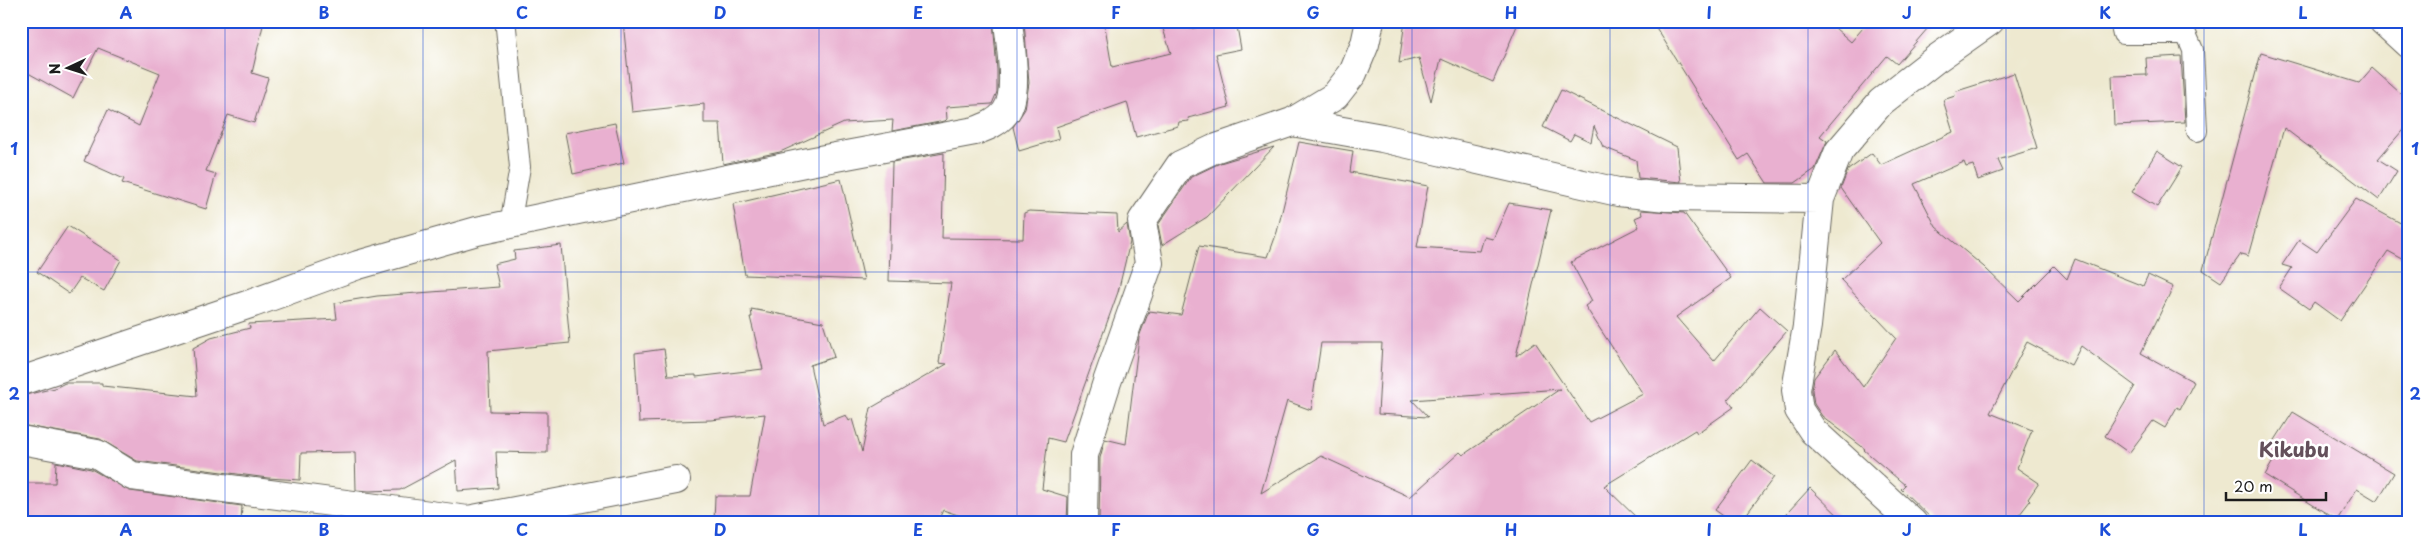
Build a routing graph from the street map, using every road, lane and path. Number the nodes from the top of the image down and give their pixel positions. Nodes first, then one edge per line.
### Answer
1 (1008, 21) edge
2 (1370, 21) edge
3 (1990, 21) edge
4 (2120, 21) edge
5 (2383, 21) edge
6 (506, 28) dead end
7 (2408, 44) edge
8 (1292, 122) junction
9 (2197, 131) dead end
10 (1820, 199) junction
11 (510, 225) junction
12 (21, 381) edge
13 (21, 440) edge
14 (676, 480) dead end
15 (1083, 523) edge
16 (1913, 523) edge

1 - 11 street
2 - 8 street
3 - 10 street
4 - 9 lane
5 - 7 street
6 - 11 lane
8 - 10 street
8 - 15 street
10 - 16 street
11 - 12 street
13 - 14 street

